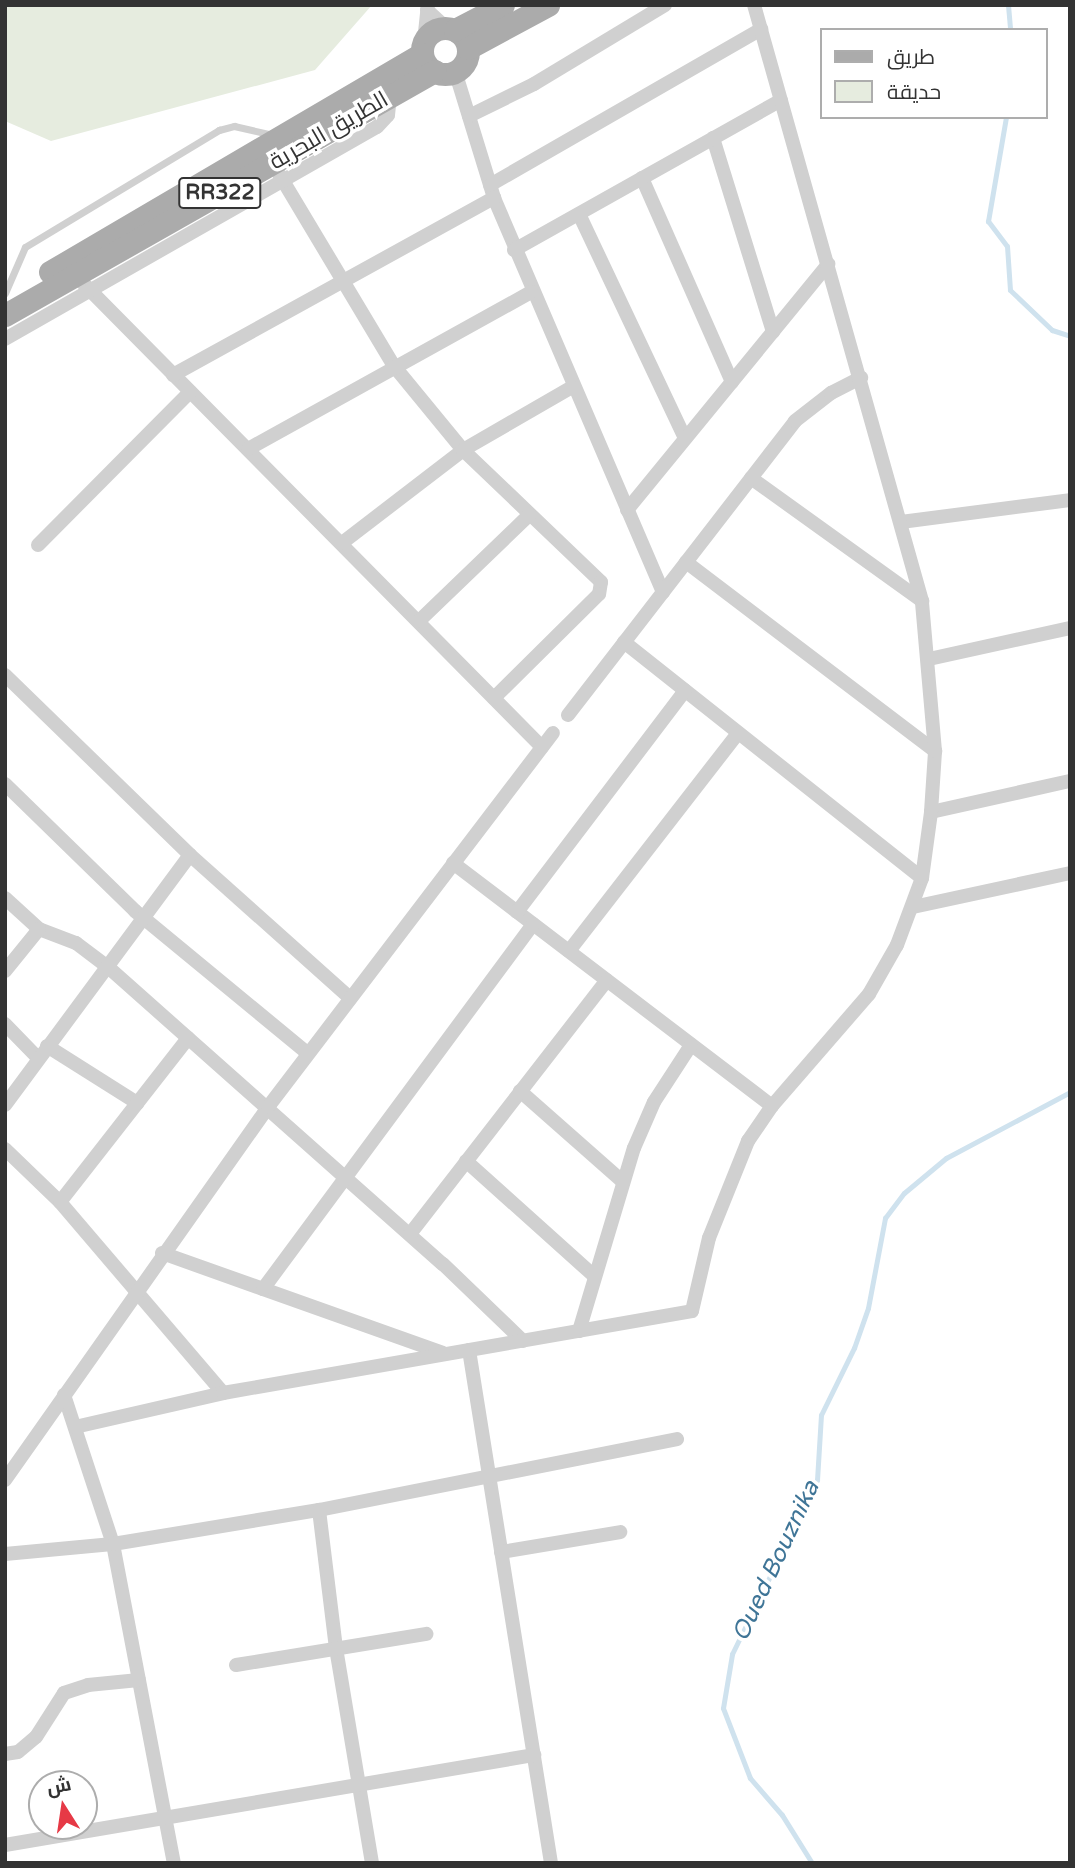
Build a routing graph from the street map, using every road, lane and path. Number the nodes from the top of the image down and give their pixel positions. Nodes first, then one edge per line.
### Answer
1 (503, 5) edge
2 (548, 5) edge
3 (665, 5) edge
4 (754, 5) edge
5 (427, 7) edge
6 (761, 29) junction
7 (456, 35) junction
8 (434, 59) junction
9 (781, 100) junction
10 (469, 116) junction
11 (280, 137) junction
12 (713, 138) junction
13 (278, 172) junction
14 (642, 178) junction
15 (492, 192) junction
16 (579, 214) junction
17 (514, 250) junction
18 (828, 264) junction
19 (342, 279) junction
20 (81, 284) junction
21 (531, 292) junction
22 (5, 293) edge
23 (5, 299) edge
24 (5, 315) edge
25 (773, 332) junction
26 (5, 339) edge
27 (394, 366) junction
28 (173, 375) junction
29 (861, 378) junction
30 (732, 382) junction
31 (572, 387) junction
32 (190, 391) junction
33 (685, 438) junction
34 (248, 449) junction
35 (463, 450) junction
36 (751, 478) junction
37 (1070, 500) edge
38 (627, 510) junction
39 (529, 515) junction
40 (901, 522) junction
41 (342, 543) junction
42 (38, 545) dead end
43 (686, 562) junction
44 (663, 592) junction
45 (922, 601) junction
46 (419, 621) junction
47 (1070, 628) edge
48 (624, 642) junction
49 (929, 659) junction
50 (5, 676) edge
51 (685, 691) junction
52 (494, 698) junction
53 (568, 715) dead end
54 (553, 733) dead end
55 (738, 733) junction
56 (542, 747) junction
57 (935, 751) junction
58 (1070, 781) edge
59 (5, 784) edge
60 (931, 812) junction
61 (190, 855) junction
62 (453, 863) junction
63 (1070, 873) edge
64 (922, 878) junction
65 (5, 898) edge
66 (914, 907) junction
67 (517, 912) junction
68 (144, 918) junction
69 (533, 924) junction
70 (39, 929) junction
71 (569, 951) junction
72 (108, 967) junction
73 (5, 971) edge
74 (607, 980) junction
75 (350, 998) junction
76 (5, 1024) edge
77 (188, 1038) junction
78 (691, 1045) junction
79 (43, 1052) junction
80 (307, 1054) junction
81 (520, 1091) junction
82 (137, 1103) junction
83 (5, 1105) edge
84 (772, 1106) junction
85 (268, 1107) junction
86 (5, 1149) edge
87 (466, 1161) junction
88 (344, 1176) junction
89 (622, 1181) junction
90 (60, 1202) junction
91 (410, 1234) junction
92 (162, 1253) junction
93 (594, 1276) junction
94 (135, 1289) junction
95 (263, 1289) junction
96 (579, 1331) junction
97 (523, 1341) junction
98 (469, 1350) junction
99 (444, 1354) junction
100 (223, 1394) junction
101 (64, 1395) junction
102 (75, 1427) junction
103 (677, 1439) dead end
104 (489, 1478) junction
105 (5, 1480) edge
106 (318, 1510) junction
107 (620, 1532) dead end
108 (113, 1544) junction
109 (501, 1552) junction
110 (5, 1554) edge
111 (426, 1634) dead end
112 (336, 1648) junction
113 (236, 1665) dead end
114 (139, 1680) junction
115 (5, 1754) edge
116 (534, 1755) junction
117 (359, 1785) junction
118 (166, 1817) junction
119 (5, 1845) edge
120 (174, 1863) edge
121 (372, 1863) edge
122 (551, 1863) edge

1 - 7 main road, RR322
2 - 7 main road, RR322
3 - 10 street
4 - 6 street
5 - 7 street
5 - 8 street
6 - 9 street
6 - 15 street
7 - 8 main road, RR322
7 - 8 main road
8 - 10 street
8 - 11 main road, الطريق البحرية / RR322
8 - 13 main road, الطريق البحرية / RR322
9 - 12 street
9 - 18 street
10 - 15 street
11 - 22 lane
11 - 23 main road, الطريق البحرية / RR322
12 - 14 street
12 - 25 street
13 - 19 street
13 - 20 main road, الطريق البحرية / RR322
14 - 16 street
14 - 30 street
15 - 17 street
15 - 19 street
16 - 17 street
16 - 33 street
17 - 21 street
18 - 25 street
18 - 29 street
19 - 27 street
19 - 28 street
20 - 24 main road, الطريق البحرية / RR322
20 - 26 street
20 - 28 street
21 - 27 street
21 - 31 street
25 - 30 street
27 - 34 street
27 - 35 street
28 - 32 street
29 - 36 street
29 - 40 street
30 - 33 street
31 - 35 street
31 - 38 street
32 - 34 street
32 - 42 street
33 - 38 street
34 - 41 street
35 - 39 street
35 - 41 street
36 - 43 street
36 - 45 street
37 - 40 street
38 - 44 street
39 - 46 street
39 - 52 street
40 - 45 street
41 - 46 street
43 - 44 street
43 - 57 street
44 - 48 street
45 - 49 street
46 - 52 street
47 - 49 street
48 - 51 street
48 - 53 street
49 - 57 street
50 - 61 street
51 - 55 street
51 - 67 street
52 - 56 street
54 - 56 street
55 - 64 street
55 - 71 street
56 - 62 street
57 - 60 street
58 - 60 street
59 - 68 street
60 - 64 street
61 - 68 street
61 - 75 street
62 - 67 street
62 - 75 street
63 - 66 street
64 - 66 street
65 - 70 street
66 - 84 street
67 - 69 street
68 - 72 street
68 - 80 street
69 - 71 street
69 - 88 street
70 - 72 street
70 - 73 street
71 - 74 street
72 - 77 street
72 - 79 street
74 - 78 street
74 - 81 street
75 - 80 street
76 - 79 street
77 - 82 street
77 - 85 street
78 - 84 street
78 - 89 street
79 - 82 street
79 - 83 street
80 - 85 street
81 - 87 street
81 - 89 street
82 - 90 street
84 - 96 street
85 - 88 street
85 - 92 street
86 - 90 street
87 - 91 street
87 - 93 street
88 - 91 street
88 - 95 street
89 - 93 street
90 - 94 street
91 - 97 street
92 - 94 street
92 - 95 street
93 - 96 street
94 - 100 street
94 - 101 street
95 - 99 street
96 - 97 street
97 - 98 street
98 - 99 street
98 - 104 street
99 - 100 street
100 - 102 street
101 - 102 street
101 - 105 street
102 - 108 street
103 - 104 street
104 - 106 street
104 - 109 street
106 - 108 street
106 - 112 street
107 - 109 street
108 - 110 street
108 - 114 street
109 - 116 street
111 - 112 street
112 - 113 street
112 - 117 street
114 - 115 street
114 - 118 street
116 - 117 street
116 - 122 street
117 - 118 street
117 - 121 street
118 - 119 street
118 - 120 street

